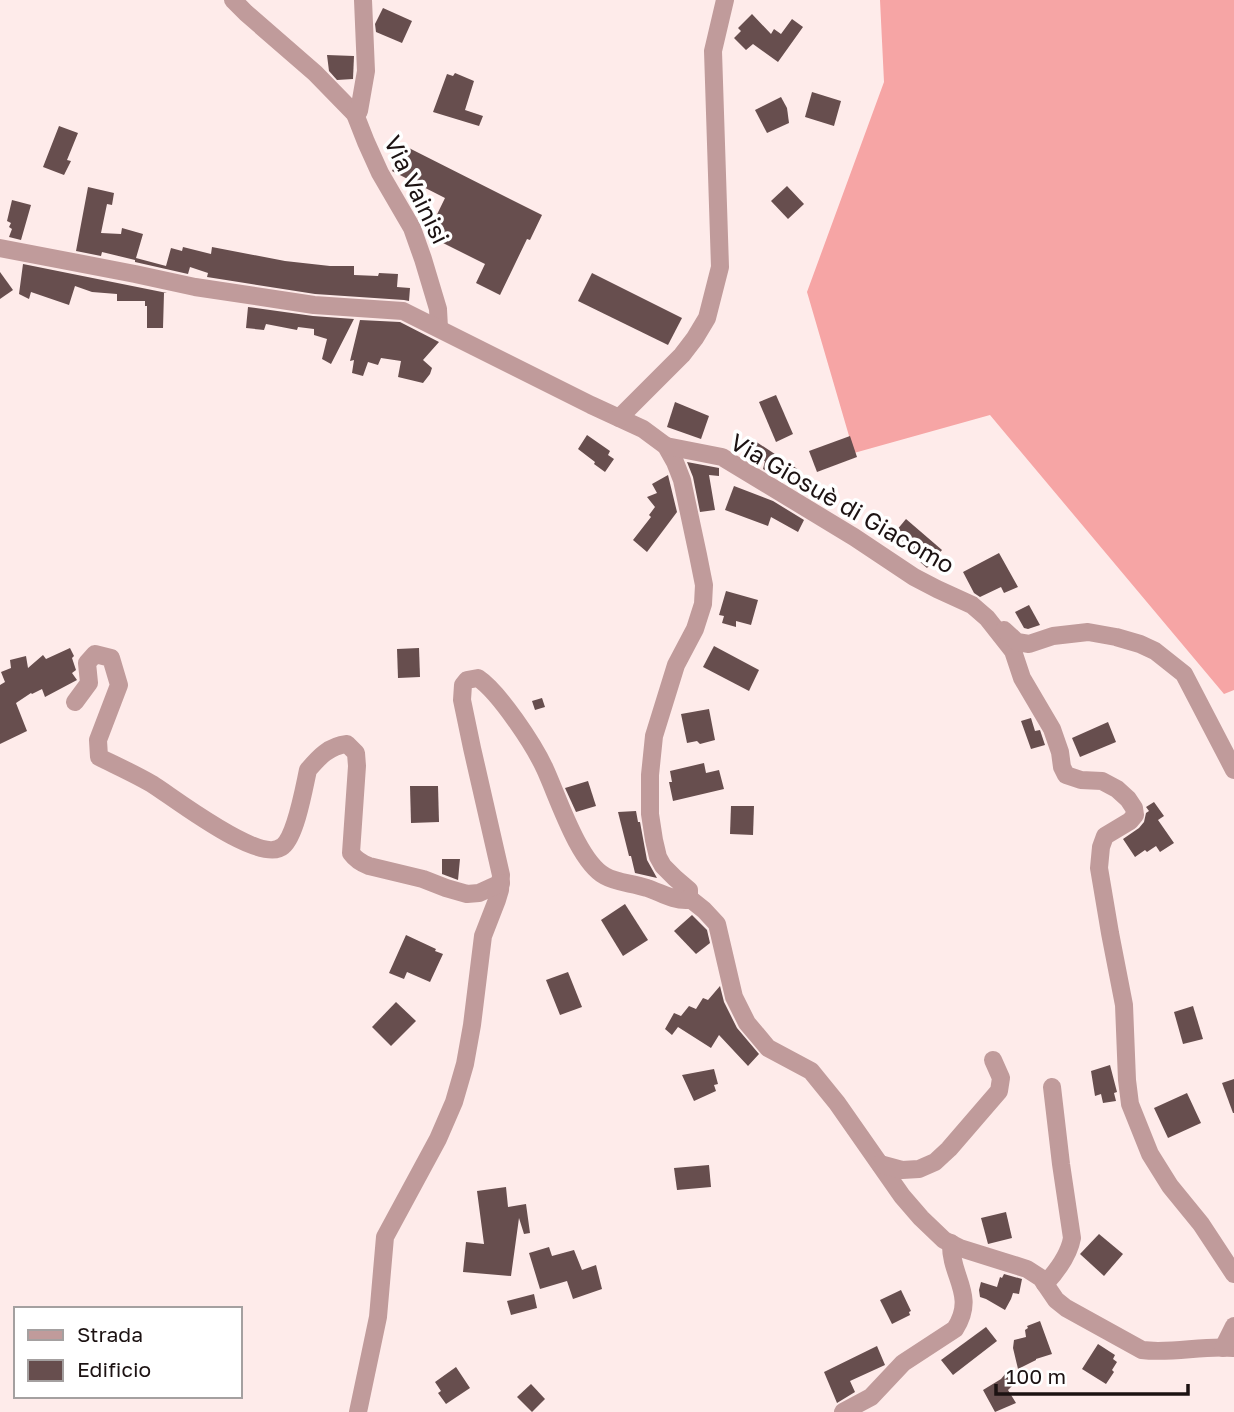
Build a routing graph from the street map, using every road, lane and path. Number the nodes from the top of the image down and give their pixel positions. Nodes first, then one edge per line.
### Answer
1 (233, 0) edge
2 (363, 0) edge
3 (725, 0) edge
4 (355, 114) junction
5 (0, 248) edge
6 (439, 328) junction
7 (619, 418) junction
8 (666, 446) junction
9 (987, 618) junction
10 (75, 702) dead end
11 (1234, 769) edge
12 (501, 883) junction
13 (689, 898) junction
14 (993, 1060) dead end
15 (1052, 1087) dead end
16 (880, 1164) junction
17 (951, 1243) junction
18 (1234, 1274) edge
19 (1045, 1284) junction
20 (1234, 1326) edge
21 (1228, 1348) edge
22 (358, 1412) edge
23 (843, 1412) edge

1 - 4 street, Via Vainisi
2 - 4 street
3 - 7 street
4 - 6 street, Via Vainisi
5 - 6 street
6 - 7 street
7 - 8 street
8 - 9 street, Via Giosuè di Giacomo
8 - 13 street
9 - 11 street, Via Giosuè di Giacomo
9 - 18 street, Via Giosuè di Giacomo
10 - 12 street
12 - 13 street
12 - 22 street
13 - 16 street
14 - 16 street
15 - 19 street
16 - 17 street
17 - 19 street
17 - 23 street
19 - 21 street
20 - 21 street

